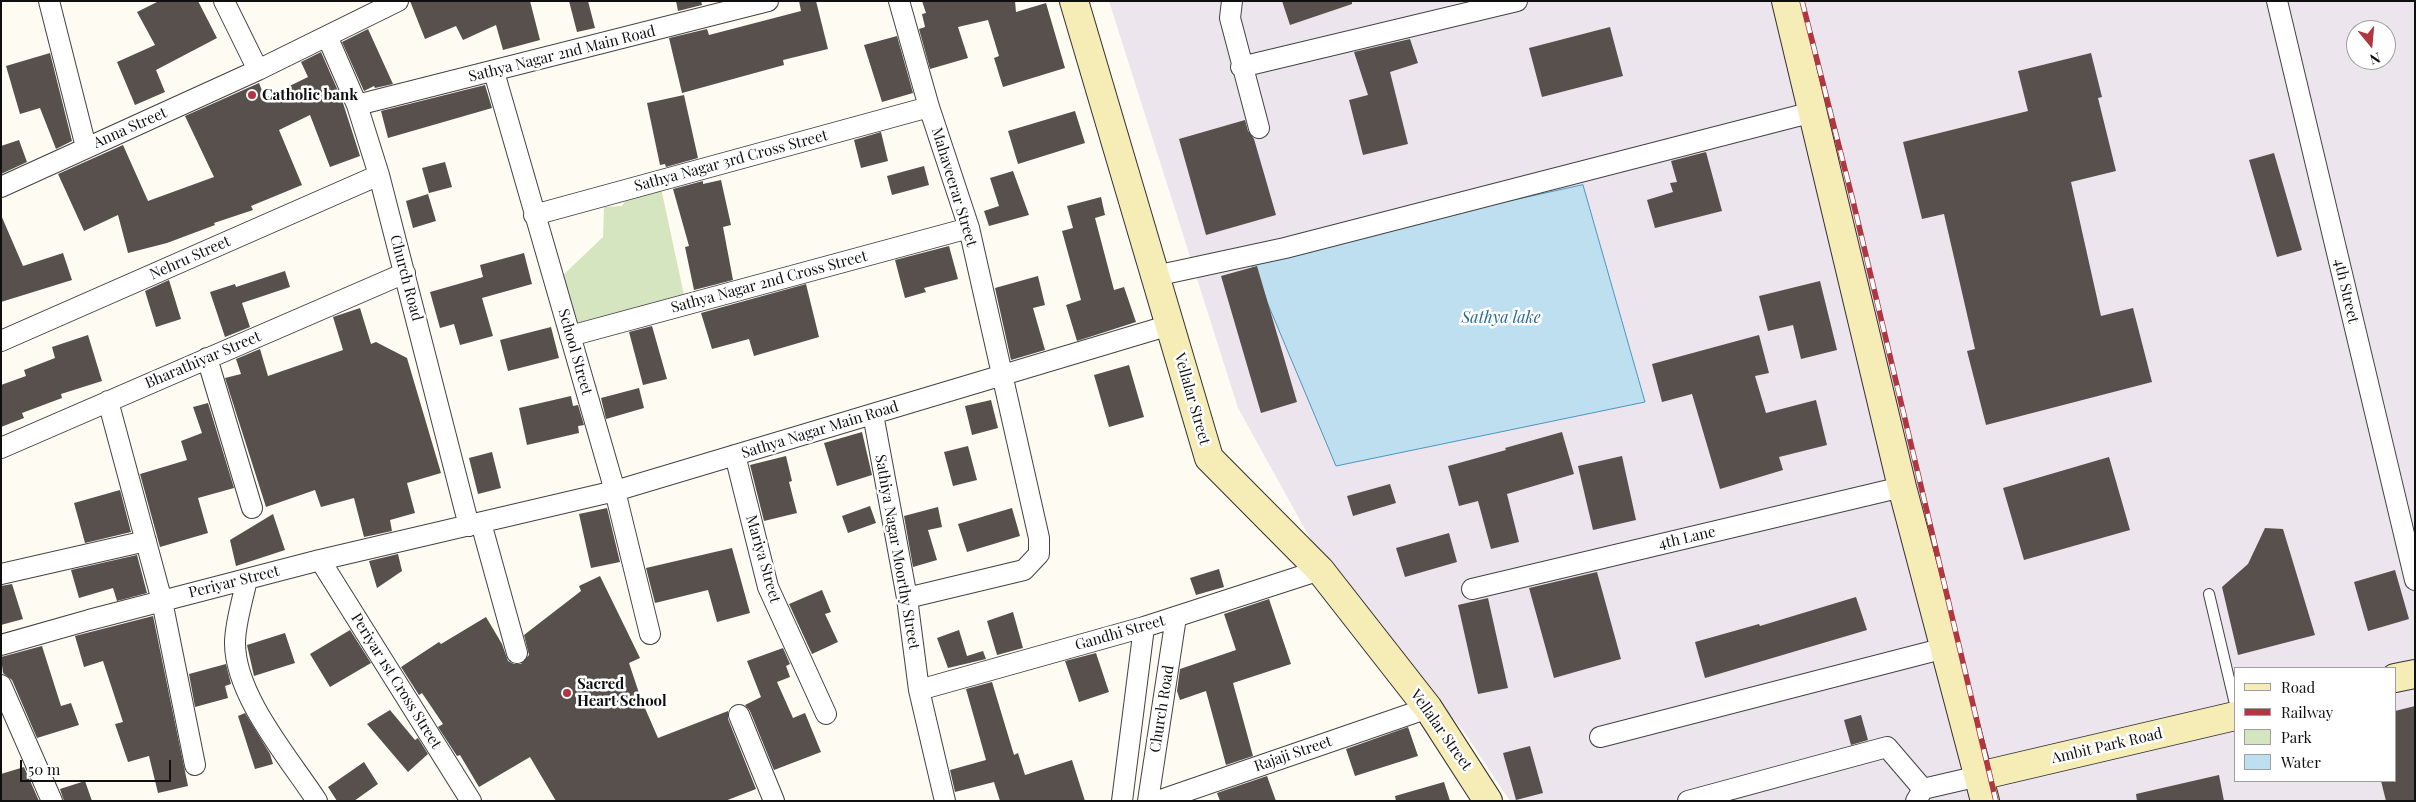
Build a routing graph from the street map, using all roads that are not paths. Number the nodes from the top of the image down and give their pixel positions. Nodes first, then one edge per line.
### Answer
1 (50, 1) edge
2 (224, 1) edge
3 (398, 1) edge
4 (768, 1) edge
5 (899, 1) edge
6 (1074, 1) edge
7 (1232, 1) edge
8 (1517, 1) edge
9 (1786, 1) edge
10 (2277, 1) edge
11 (327, 36) junction
12 (1241, 67) junction
13 (258, 70) junction
14 (494, 72) junction
15 (357, 106) junction
16 (929, 106) junction
17 (1814, 112) junction
18 (1259, 128) dead end
19 (86, 148) junction
20 (379, 175) junction
21 (1, 187) edge
22 (534, 215) junction
23 (969, 228) junction
24 (405, 273) junction
25 (1155, 276) junction
26 (1170, 325) junction
27 (570, 336) junction
28 (1, 341) edge
29 (207, 358) junction
30 (1003, 375) junction
31 (108, 401) junction
32 (872, 414) junction
33 (1, 448) edge
34 (735, 455) junction
35 (1902, 487) junction
36 (615, 491) junction
37 (252, 508) dead end
38 (475, 524) junction
39 (146, 541) junction
40 (320, 560) junction
41 (1320, 570) junction
42 (1, 574) edge
43 (247, 579) junction
44 (2415, 580) edge
45 (1472, 589) dead end
46 (2209, 594) dead end
47 (906, 598) junction
48 (162, 601) junction
49 (1176, 617) junction
50 (1144, 627) junction
51 (650, 634) dead end
52 (1, 646) edge
53 (1945, 648) junction
54 (517, 653) dead end
55 (2415, 674) edge
56 (2396, 678) edge
57 (1, 685) edge
58 (919, 690) junction
59 (2234, 700) edge
60 (1428, 708) junction
61 (826, 714) dead end
62 (739, 715) dead end
63 (2234, 716) edge
64 (1600, 737) dead end
65 (194, 765) dead end
66 (1982, 789) edge
67 (1919, 795) edge
68 (52, 801) edge
69 (317, 801) edge
70 (471, 801) edge
71 (774, 801) edge
72 (945, 801) edge
73 (1122, 801) edge
74 (1148, 801) edge
75 (1158, 801) edge
76 (1488, 801) edge
77 (1688, 801) edge

1 - 19 street
2 - 13 street
3 - 11 street, Anna Street
4 - 14 street, Sathya Nagar 2nd Main Road
5 - 16 street, Mahaveerar Street
6 - 25 street, Vellalar Street
7 - 12 street
8 - 12 street
9 - 17 street
10 - 44 street, 4th Street
11 - 13 street, Anna Street
11 - 15 street, Church Road
12 - 18 street
13 - 19 street, Anna Street
14 - 15 street, Sathya Nagar 2nd Main Road
14 - 22 street, School Street
15 - 20 street, Church Road
16 - 22 street, Sathya Nagar 3rd Cross Street
16 - 23 street, Mahaveerar Street
17 - 25 street
17 - 35 street
19 - 21 street, Anna Street
20 - 24 street, Church Road
20 - 28 street, Nehru Street
22 - 27 street, School Street
23 - 27 street, Sathya Nagar 2nd Cross Street
23 - 30 street, Mahaveerar Street
24 - 29 street, Bharathiyar Street
24 - 38 street, Church Road
25 - 26 street, Vellalar Street
26 - 30 street, Sathya Nagar Main Road
26 - 41 street, Vellalar Street
27 - 36 street, School Street
29 - 31 street, Bharathiyar Street
29 - 37 street
30 - 32 street, Sathya Nagar Main Road
30 - 47 street, Mahaveerar Street
31 - 33 street, Bharathiyar Street
31 - 39 street
32 - 34 street, Sathya Nagar Main Road
32 - 47 street, Sathiya Nagar Moorthy Street
34 - 36 street, Sathya Nagar Main Road
34 - 61 street, Mariya Street
35 - 45 street, 4th Lane
35 - 53 street
36 - 38 street, Sathya Nagar Main Road
36 - 51 street, School Street
38 - 40 street, Periyar Street
38 - 54 street, Church Road
39 - 42 street
39 - 48 street
40 - 43 street, Periyar Street
40 - 70 street, Periyar 1st Cross Street
41 - 49 street, Gandhi Street
41 - 60 street, Vellalar Street
43 - 48 street, Periyar Street
43 - 69 street
46 - 59 lane
47 - 58 street, Sathiya Nagar Moorthy Street
48 - 52 street, Periyar Street
48 - 65 street
49 - 50 street, Gandhi Street
49 - 74 street, Church Road
50 - 58 street, Gandhi Street
50 - 73 street, Church Road
53 - 64 street
53 - 66 street
55 - 56 street
57 - 68 street
58 - 72 street, Sathiya Nagar Moorthy Street
60 - 75 street, Rajaji Street
60 - 76 street, Vellalar Street
62 - 71 street
63 - 66 street, Ambit Park Road
66 - 67 street
67 - 77 street

